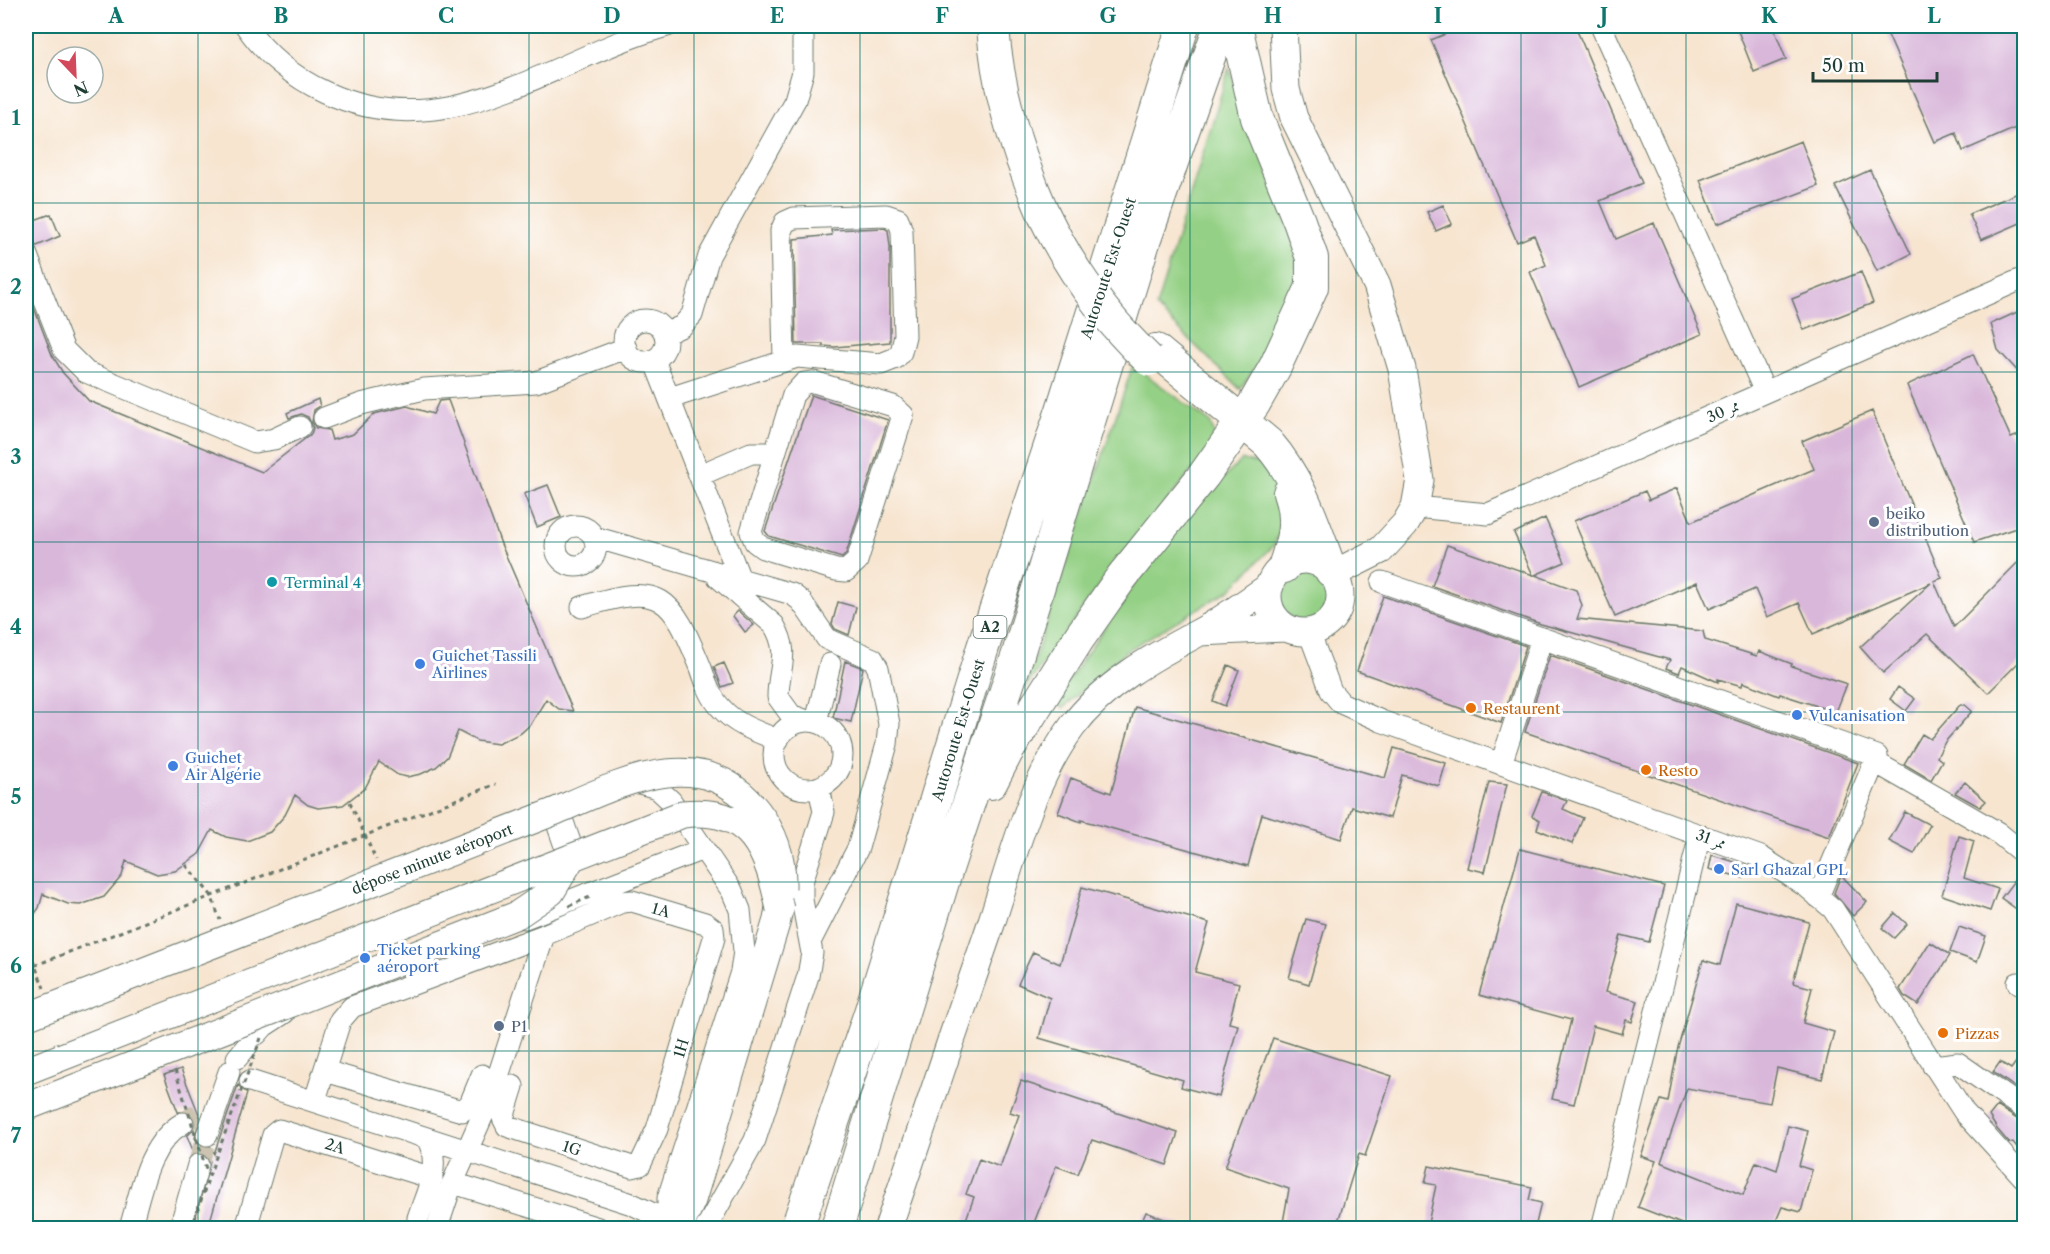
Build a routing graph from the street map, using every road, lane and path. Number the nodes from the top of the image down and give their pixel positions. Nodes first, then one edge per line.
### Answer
1 (246, 26) edge
2 (667, 26) edge
3 (803, 26) edge
4 (993, 26) edge
5 (1002, 26) edge
6 (1184, 26) edge
7 (1220, 26) edge
8 (1236, 26) edge
9 (1283, 26) edge
10 (1600, 26) edge
11 (1050, 213) junction
12 (26, 253) edge
13 (2025, 278) edge
14 (665, 334) junction
15 (626, 348) junction
16 (654, 360) junction
17 (784, 360) junction
18 (1766, 392) junction
19 (670, 398) junction
20 (324, 418) dead end
21 (1239, 426) junction
22 (300, 427) dead end
23 (774, 453) junction
24 (700, 475) junction
25 (1415, 507) junction
26 (594, 537) dead end
27 (710, 571) junction
28 (1332, 573) junction
29 (1277, 576) junction
30 (740, 579) junction
31 (1382, 582) dead end
32 (582, 607) dead end
33 (1297, 630) junction
34 (1199, 633) junction
35 (1542, 638) junction
36 (830, 664) dead end
37 (811, 722) junction
38 (778, 740) junction
39 (1875, 762) junction
40 (1501, 764) junction
41 (496, 784) dead end
42 (819, 787) junction
43 (556, 811) junction
44 (1700, 835) junction
45 (703, 849) junction
46 (2025, 854) edge
47 (573, 857) junction
48 (946, 872) junction
49 (1818, 897) junction
50 (781, 898) junction
51 (544, 935) junction
52 (811, 940) junction
53 (705, 967) joint
54 (26, 969) edge
55 (26, 1018) edge
56 (240, 1063) junction
57 (1933, 1066) junction
58 (175, 1070) dead end
59 (26, 1071) edge
60 (325, 1071) junction
61 (482, 1074) dead end
62 (513, 1086) dead end
63 (315, 1101) junction
64 (26, 1107) edge
65 (2025, 1109) edge
66 (199, 1114) junction
67 (657, 1129) joint
68 (207, 1135) tunnel mouth
69 (427, 1138) junction
70 (466, 1151) junction
71 (497, 1161) junction
72 (203, 1171) joint
73 (432, 1178) junction
74 (2025, 1178) edge
75 (463, 1186) junction
76 (418, 1218) dead end
77 (130, 1228) edge
78 (180, 1228) edge
79 (246, 1228) edge
80 (443, 1228) edge
81 (598, 1228) edge
82 (671, 1228) edge
83 (679, 1228) edge
84 (706, 1228) edge
85 (797, 1228) edge
86 (837, 1228) edge
87 (888, 1228) edge
88 (1602, 1228) edge

1 - 2 street
3 - 14 street
4 - 11 highway
5 - 11 highway
6 - 85 highway, Autoroute Est-Ouest / A2
7 - 48 highway, Autoroute Est-Ouest / A2
8 - 21 highway
9 - 25 main road
10 - 18 street
11 - 21 highway, bridge
12 - 22 street
13 - 18 street, ممر 30
14 - 15 street
14 - 16 street
15 - 16 street
15 - 20 street
16 - 19 street
17 - 17 street
17 - 19 street
18 - 25 street, ممر 30
19 - 24 street
21 - 28 highway
21 - 29 highway
21 - 48 highway
23 - 23 street
23 - 24 street
24 - 30 street
25 - 28 main road
26 - 27 street
27 - 30 street
27 - 37 street
28 - 29 main road
28 - 33 main road
29 - 33 main road
29 - 34 main road
30 - 52 street
31 - 35 street
32 - 38 street
33 - 34 main road
33 - 40 street, ممر 31
34 - 87 main road
35 - 39 street
35 - 40 street
36 - 37 street
37 - 38 street
37 - 42 street
38 - 42 street
39 - 46 street
39 - 49 street
40 - 44 street, ممر 31
41 - 54 path, bridge
42 - 52 street
43 - 47 main road
43 - 50 main road, dépose minute aéroport, bridge
43 - 55 main road, dépose minute aéroport, bridge
44 - 49 street, ممر 31
44 - 88 street
45 - 55 street
45 - 56 street
45 - 82 street
47 - 50 main road, bridge
47 - 59 main road, bridge
47 - 64 main road, bridge
48 - 86 highway, Autoroute Est-Ouest / A2
49 - 57 street, ممر 31
50 - 83 main road
51 - 53 street, 1A
51 - 60 street, 1A
51 - 70 street
52 - 84 street
53 - 67 street, 1H
56 - 63 street
56 - 66 street
57 - 65 street
57 - 74 street, ممر 31
58 - 72 path, bridge
60 - 61 street
60 - 63 street, 1A
62 - 67 street, 1G
63 - 69 street
66 - 68 street
66 - 77 street
69 - 70 street
69 - 73 street
70 - 71 street
70 - 80 street
71 - 75 street
71 - 82 street
72 - 78 street
73 - 76 street
73 - 79 street, 2A
75 - 80 street
75 - 81 street

